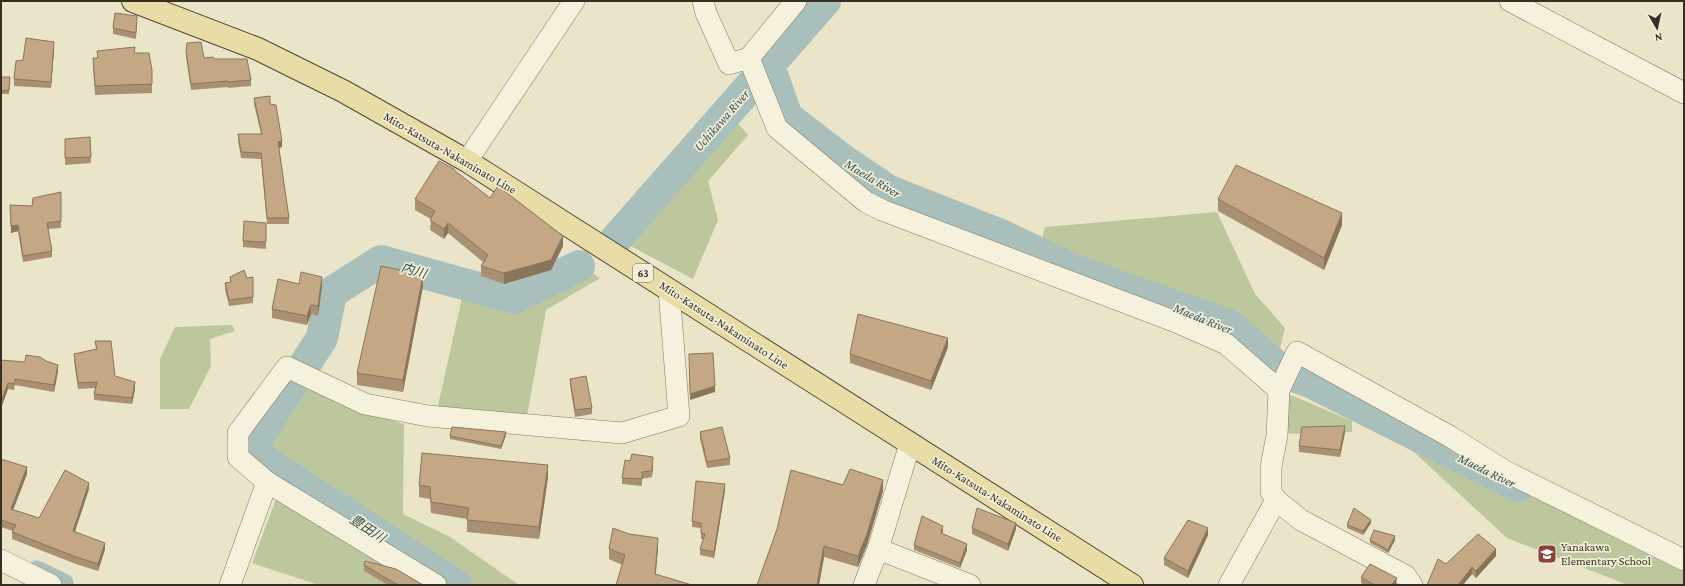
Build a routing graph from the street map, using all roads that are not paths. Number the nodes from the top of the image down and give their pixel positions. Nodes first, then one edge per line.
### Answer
1 (133, 1) edge
2 (574, 1) edge
3 (703, 1) edge
4 (796, 1) edge
5 (1510, 1) edge
6 (751, 63) junction
7 (1684, 93) edge
8 (467, 161) junction
9 (669, 290) junction
10 (1279, 390) junction
11 (910, 444) junction
12 (267, 482) junction
13 (1276, 500) junction
14 (878, 549) junction
15 (1, 560) edge
16 (1684, 560) edge
17 (51, 585) edge
18 (230, 585) edge
19 (436, 585) edge
20 (864, 585) edge
21 (970, 585) edge
22 (1132, 585) edge
23 (1229, 585) edge
24 (1412, 585) edge

1 - 8 main road, Mito-Katsuta-Nakaminato Line / 63
2 - 8 street
3 - 6 street
4 - 6 street
5 - 7 street
6 - 10 street
8 - 9 main road, Mito-Katsuta-Nakaminato Line / 63
9 - 11 main road, Mito-Katsuta-Nakaminato Line / 63
9 - 12 street
10 - 13 street
10 - 16 street
11 - 14 street
11 - 22 main road, Mito-Katsuta-Nakaminato Line / 63
12 - 18 street
12 - 19 street
13 - 23 street
13 - 24 street
14 - 20 street
14 - 21 street
15 - 17 street

